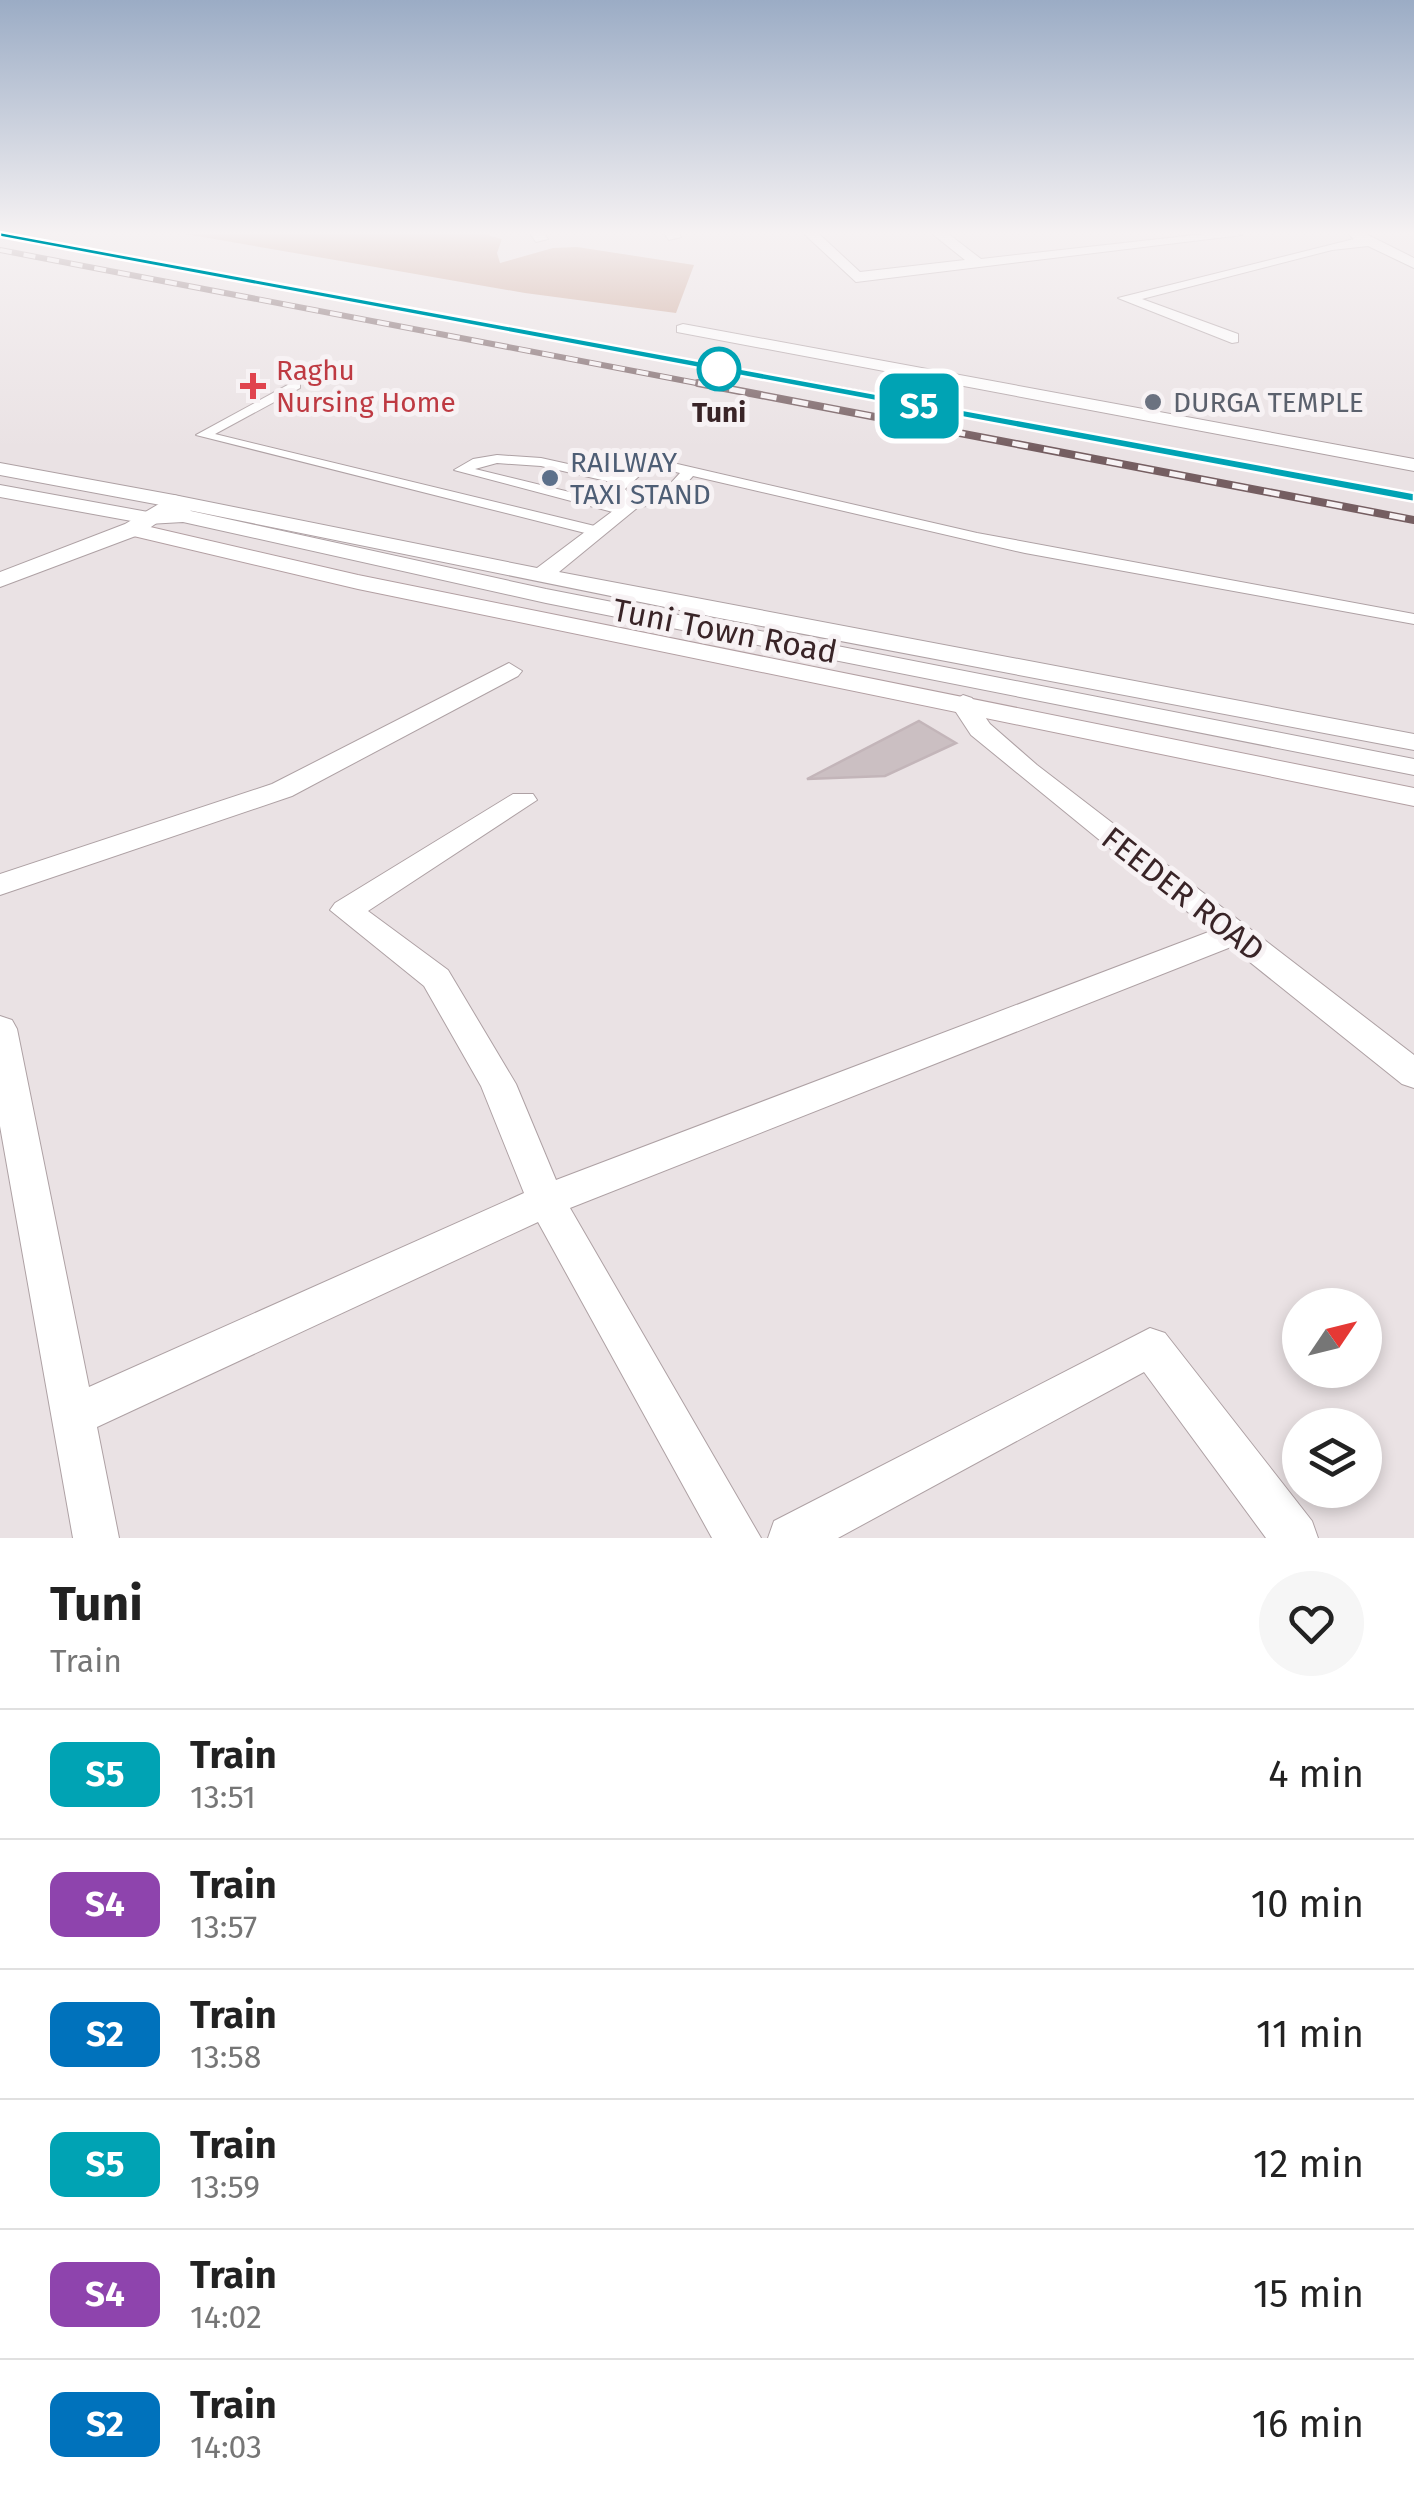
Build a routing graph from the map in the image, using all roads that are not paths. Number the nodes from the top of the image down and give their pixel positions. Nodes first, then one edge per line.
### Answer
1 (1141, 304) edge
2 (683, 329) dead end
3 (1232, 338) dead end
4 (295, 385) dead end
5 (1414, 465) edge
6 (0, 470) edge
7 (690, 470) junction
8 (625, 482) junction
9 (0, 490) edge
10 (627, 507) junction
11 (179, 508) junction
12 (141, 524) junction
13 (597, 531) junction
14 (543, 574) junction
15 (0, 580) edge
16 (1414, 619) edge
17 (509, 671) dead end
18 (962, 703) junction
19 (1414, 742) edge
20 (1414, 768) edge
21 (1414, 798) edge
22 (523, 800) dead end
23 (0, 885) edge
24 (1237, 933) junction
25 (0, 1029) edge
26 (1414, 1074) edge
27 (546, 1200) junction
28 (75, 1415) junction
29 (96, 1538) edge
30 (738, 1538) edge
31 (792, 1538) edge
32 (1295, 1538) edge

1 - 3 street
2 - 5 street
4 - 13 lane
6 - 11 street
7 - 8 lane
7 - 10 lane
7 - 16 lane
8 - 10 lane
8 - 10 lane
9 - 12 street
10 - 13 street
11 - 12 street
11 - 14 street
11 - 20 street, Tuni Town Road
12 - 15 street
12 - 18 street
13 - 14 street
14 - 19 street
17 - 23 street
18 - 21 street
18 - 24 street, FEEDER ROAD
22 - 27 street
24 - 26 street, FEEDER ROAD
24 - 27 street
25 - 28 street
27 - 28 street
27 - 30 street
28 - 29 street
31 - 32 street

